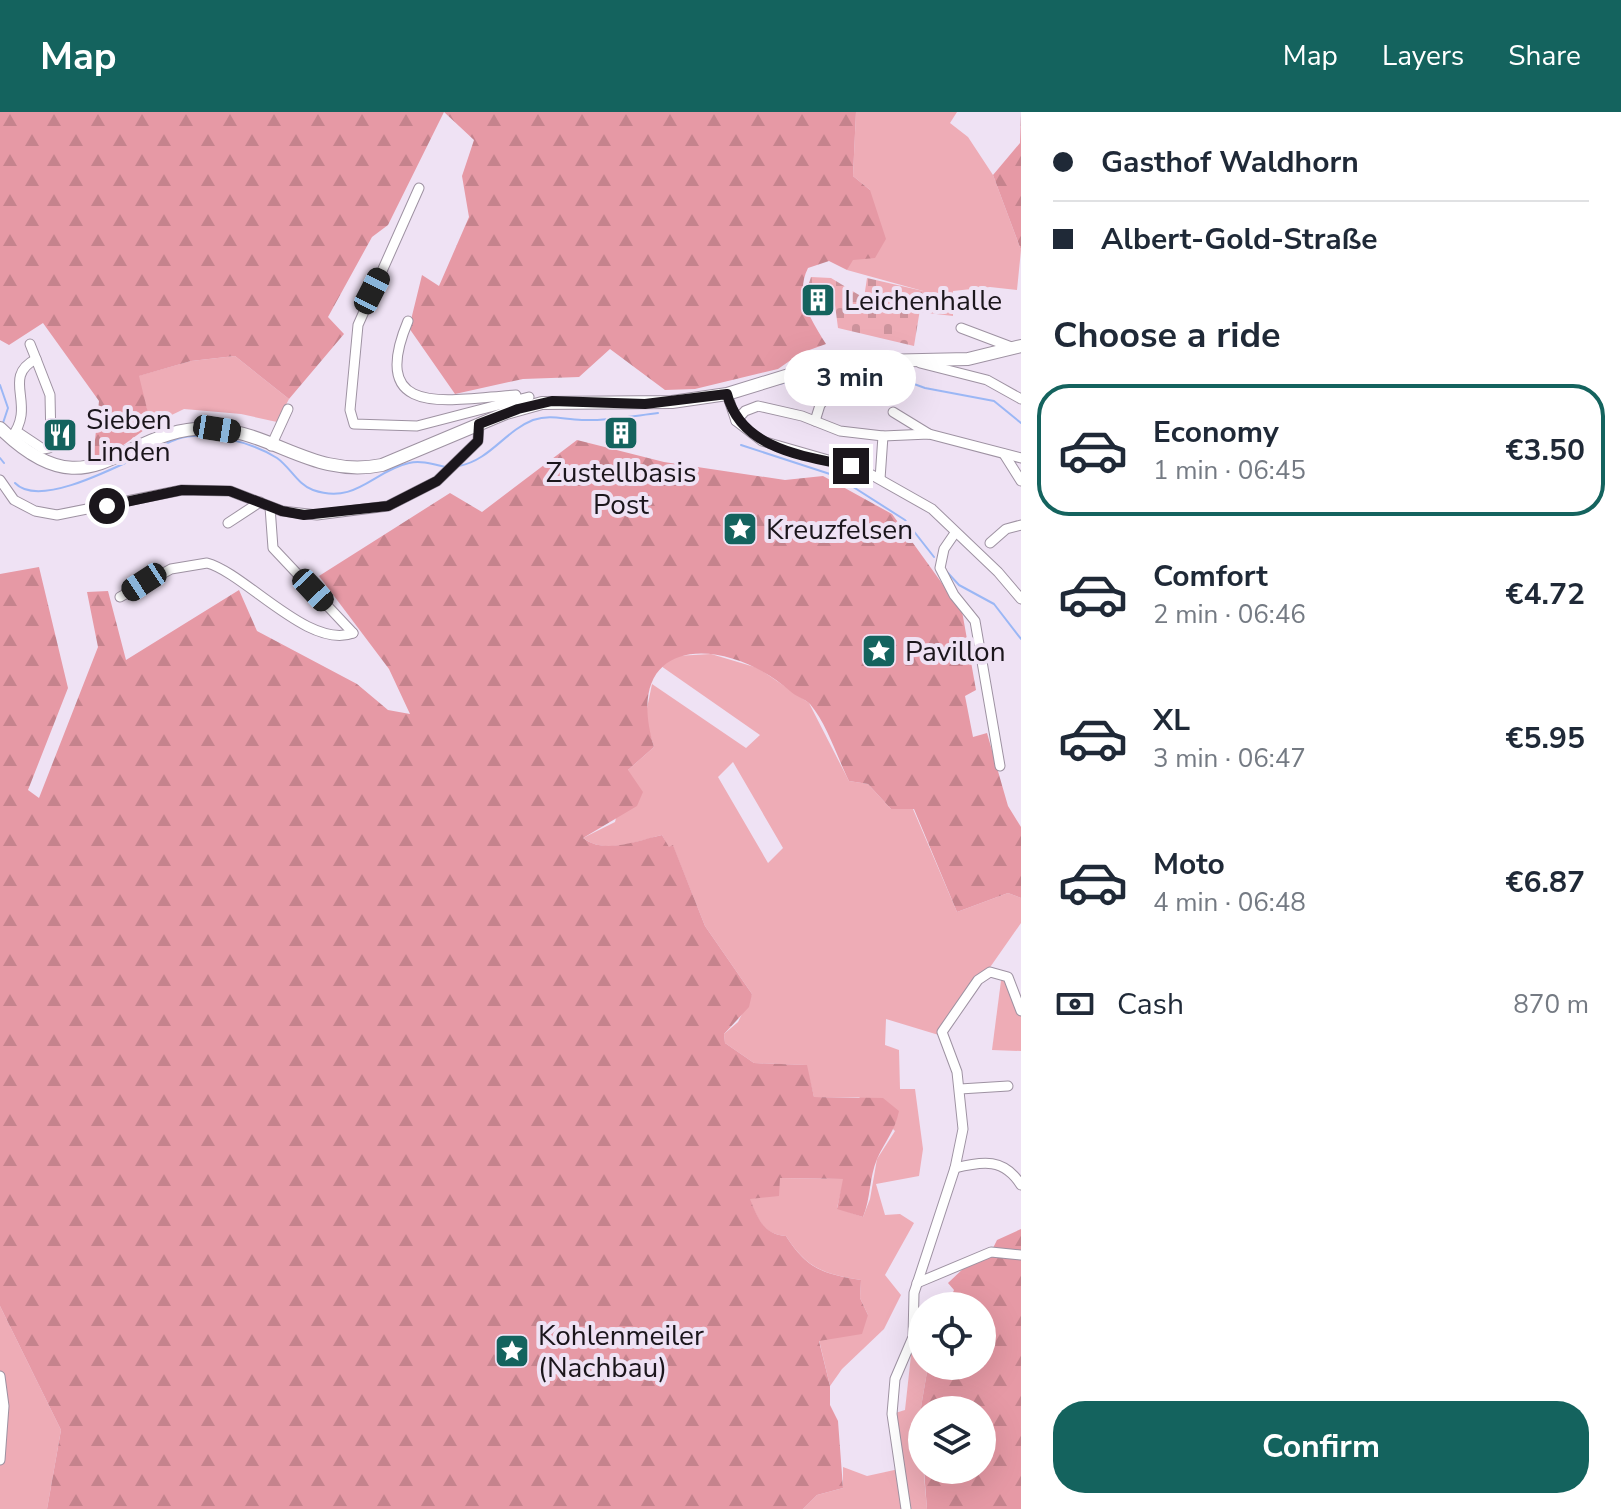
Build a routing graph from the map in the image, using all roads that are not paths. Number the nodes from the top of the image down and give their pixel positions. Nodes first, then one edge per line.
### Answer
1 (419, 188) dead end
2 (408, 321) dead end
3 (961, 328) dead end
4 (30, 344) dead end
5 (1018, 347) edge
6 (36, 359) junction
7 (855, 361) junction
8 (911, 361) junction
9 (727, 394) junction
10 (529, 397) junction
11 (1021, 399) edge
12 (542, 403) junction
13 (288, 409) dead end
14 (893, 412) dead end
15 (736, 421) junction
16 (815, 421) junction
17 (479, 424) junction
18 (8, 432) edge
19 (929, 434) junction
20 (883, 436) junction
21 (271, 446) junction
22 (1004, 454) junction
23 (1021, 458) edge
24 (880, 479) junction
25 (0, 480) edge
26 (1021, 481) edge
27 (260, 502) junction
28 (270, 507) junction
29 (228, 523) dead end
30 (1021, 525) edge
31 (955, 533) junction
32 (990, 543) dead end
33 (120, 597) dead end
34 (1021, 599) edge
35 (1000, 766) dead end
36 (1021, 1011) edge
37 (1008, 1086) dead end
38 (960, 1089) junction
39 (955, 1168) junction
40 (1021, 1185) edge
41 (1021, 1255) edge
42 (917, 1283) junction
43 (0, 1376) edge
44 (0, 1460) edge
45 (906, 1509) edge

1 - 10 street
2 - 10 street
3 - 5 street
4 - 6 street
5 - 8 main road
6 - 18 street
6 - 18 street
7 - 8 main road
7 - 9 main road
7 - 16 street
8 - 11 street
9 - 12 main road
9 - 15 street
10 - 12 street
12 - 17 main road
13 - 21 street
14 - 19 street
15 - 16 street
15 - 24 street
16 - 20 street
17 - 21 main road
17 - 28 street
18 - 21 main road
19 - 20 street
19 - 22 street
20 - 24 street
22 - 23 street
22 - 26 street
24 - 31 street
25 - 27 street
27 - 28 street
27 - 29 street
28 - 33 street
30 - 32 street
31 - 34 street
31 - 35 street
36 - 38 street
37 - 38 street
38 - 39 street
39 - 40 street
39 - 42 street
41 - 42 street
42 - 45 street
43 - 44 street

